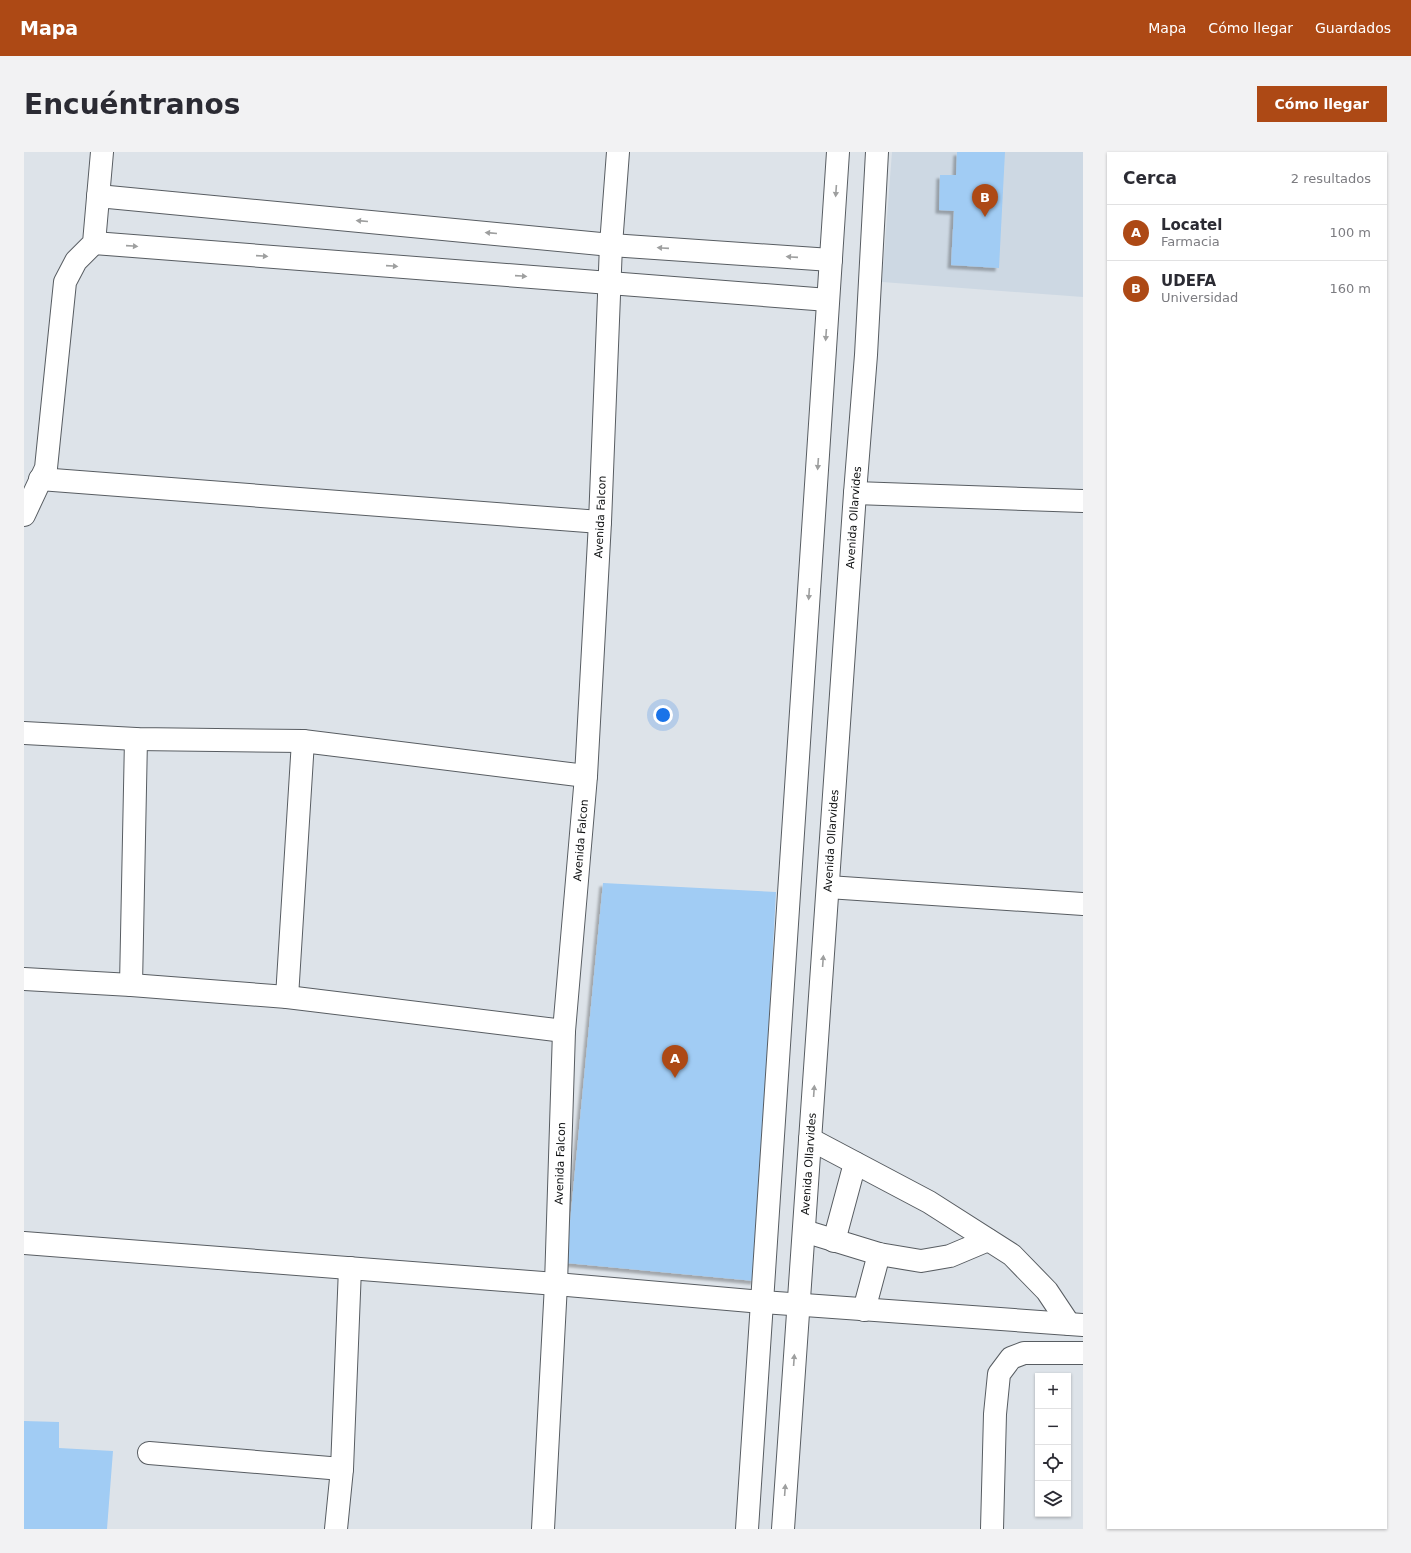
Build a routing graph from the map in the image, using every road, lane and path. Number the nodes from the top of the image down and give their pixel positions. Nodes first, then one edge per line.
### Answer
1 (102, 152) edge
2 (618, 152) edge
3 (838, 152) edge
4 (877, 152) edge
5 (98, 196) junction
6 (94, 242) junction
7 (611, 245) junction
8 (831, 260) junction
9 (609, 283) junction
10 (828, 300) junction
11 (40, 479) junction
12 (854, 493) junction
13 (1083, 501) edge
14 (24, 515) edge
15 (600, 522) junction
16 (24, 733) edge
17 (136, 739) junction
18 (303, 741) junction
19 (586, 776) junction
20 (828, 887) junction
21 (1083, 904) edge
22 (24, 979) edge
23 (131, 985) junction
24 (287, 998) junction
25 (564, 1031) junction
26 (810, 1139) junction
27 (854, 1163) junction
28 (804, 1231) junction
29 (988, 1240) junction
30 (834, 1241) junction
31 (24, 1243) edge
32 (879, 1254) junction
33 (350, 1268) junction
34 (556, 1284) junction
35 (762, 1302) junction
36 (798, 1305) junction
37 (864, 1310) junction
38 (1076, 1325) edge
39 (1083, 1353) edge
40 (148, 1453) dead end
41 (342, 1469) junction
42 (336, 1529) edge
43 (544, 1529) edge
44 (747, 1529) edge
45 (783, 1529) edge
46 (992, 1529) edge

1 - 5 street
2 - 7 street, Avenida Falcon
3 -> 8 street
4 - 12 street, Avenida Ollarvides
5 - 6 street
7 -> 5 street
6 -> 9 street
6 - 11 street
8 -> 7 street
7 - 9 street, Avenida Falcon
8 - 10 street
9 - 10 street
9 - 15 street, Avenida Falcon
10 -> 35 street
11 - 14 street
11 - 15 street
12 - 13 street
12 - 20 street, Avenida Ollarvides
15 - 19 street, Avenida Falcon
16 - 17 street
17 - 18 street
17 - 23 street
18 - 19 street
18 - 24 street
19 - 25 street, Avenida Falcon
20 - 21 street
26 -> 20 street, Avenida Ollarvides
22 - 23 street
23 - 24 street
24 - 25 street
25 - 34 street, Avenida Falcon
26 - 27 street
26 - 28 street, Avenida Ollarvides
27 - 29 street
27 - 30 street
28 - 30 street
28 - 36 street, Avenida Ollarvides
29 - 32 street
29 - 38 street
30 - 32 street
31 - 33 street
32 - 37 street
33 - 34 street
33 - 41 street
34 - 35 street
34 - 43 street, Avenida Falcon
35 - 36 street
35 - 44 street
36 - 37 street
45 -> 36 street, Avenida Ollarvides
37 - 38 street
39 - 46 street
40 - 41 street
41 - 42 street

